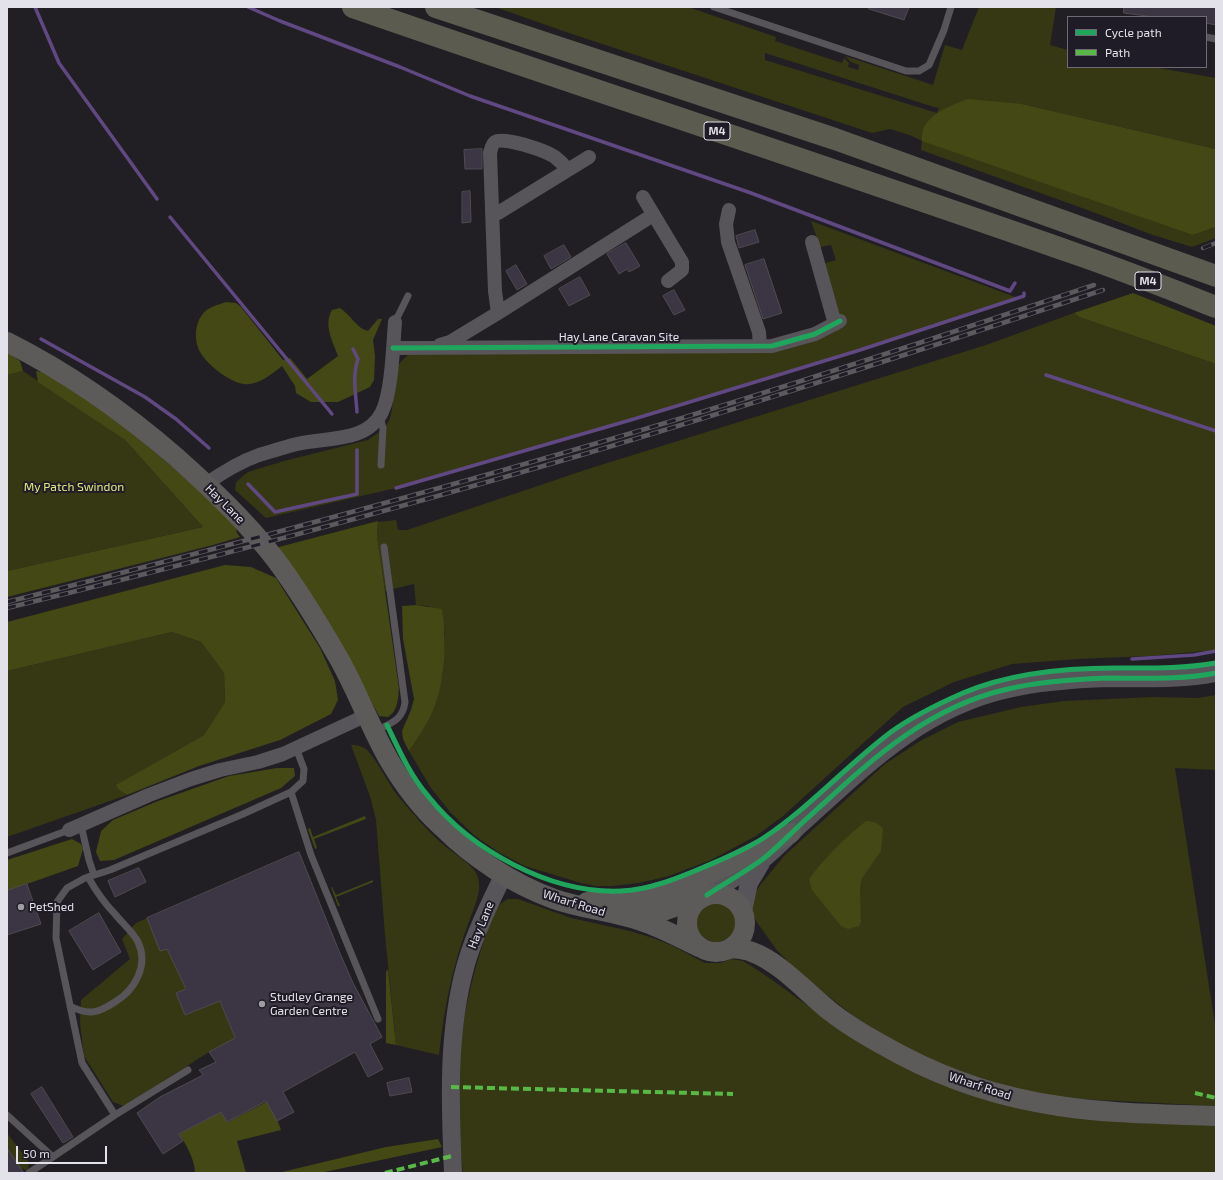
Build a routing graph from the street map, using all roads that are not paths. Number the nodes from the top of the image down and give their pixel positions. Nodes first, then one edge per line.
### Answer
1 (353, 7) edge
2 (436, 7) edge
3 (714, 7) edge
4 (951, 7) edge
5 (589, 157) dead end
6 (568, 170) junction
7 (643, 197) dead end
8 (729, 210) dead end
9 (493, 214) junction
10 (653, 216) junction
11 (812, 242) dead end
12 (1216, 276) edge
13 (668, 281) dead end
14 (408, 296) dead end
15 (1216, 307) edge
16 (498, 313) junction
17 (395, 322) joint
18 (7, 342) edge
19 (760, 346) junction
20 (393, 348) junction
21 (434, 348) junction
22 (380, 417) junction
23 (381, 465) dead end
24 (206, 484) junction
25 (384, 548) dead end
26 (1216, 673) edge
27 (371, 723) junction
28 (296, 748) junction
29 (291, 792) junction
30 (75, 828) junction
31 (791, 833) junction
32 (7, 853) edge
33 (763, 859) junction
34 (504, 874) junction
35 (91, 876) junction
36 (703, 897) junction
37 (565, 902) junction
38 (744, 914) junction
39 (624, 916) junction
40 (699, 947) junction
41 (731, 948) junction
42 (777, 966) junction
43 (70, 1006) junction
44 (378, 1019) dead end
45 (188, 1070) dead end
46 (115, 1114) junction
47 (7, 1115) edge
48 (1216, 1116) edge
49 (53, 1157) junction
50 (29, 1173) edge
51 (453, 1173) edge

1 - 15 highway, M4
2 - 12 highway, M4
3 - 4 lane
5 - 6 street
6 - 9 street
6 - 9 street
7 - 10 street
8 - 19 street
9 - 16 street
10 - 13 street
10 - 16 street, Hay Lane Caravan Site
11 - 19 street, Hay Lane Caravan Site
14 - 17 lane
16 - 21 street, Hay Lane Caravan Site
17 - 20 street
18 - 24 main road, Hay Lane
19 - 21 street, Hay Lane Caravan Site
20 - 21 street, Hay Lane Caravan Site
20 - 22 street
22 - 23 lane
22 - 24 street
24 - 27 main road, Hay Lane
25 - 27 lane
26 - 31 street
27 - 28 street
27 - 34 main road, Hay Lane
28 - 29 lane
28 - 30 street
29 - 35 lane
29 - 44 lane
30 - 32 lane
30 - 35 lane
31 - 33 street
31 - 37 main road
33 - 36 street
33 - 38 street
34 - 37 main road, Wharf Road
34 - 51 street, Hay Lane
35 - 43 lane
35 - 43 lane
36 - 38 main road, Wharf Road
36 - 39 main road, Wharf Road
36 - 40 main road
37 - 39 main road, Wharf Road
38 - 41 main road
38 - 42 main road, Wharf Road
39 - 40 main road, Wharf Road
40 - 41 main road, Wharf Road
41 - 42 main road, Wharf Road
42 - 48 main road, Wharf Road
43 - 46 lane
45 - 46 lane
46 - 49 lane
47 - 49 lane
49 - 50 lane

